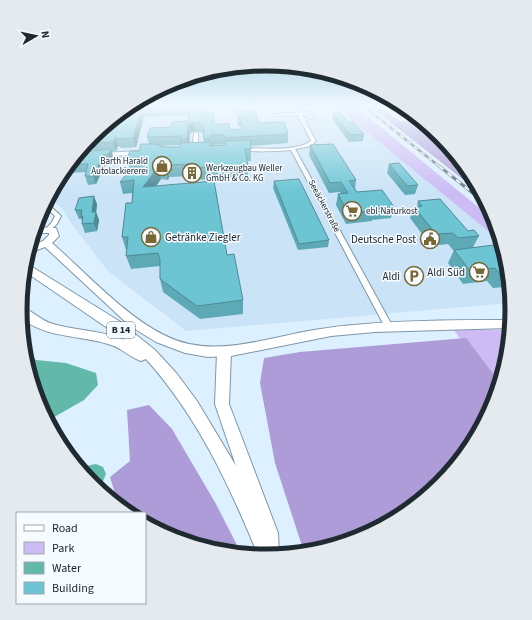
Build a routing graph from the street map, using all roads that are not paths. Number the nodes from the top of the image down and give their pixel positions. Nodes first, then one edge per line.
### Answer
1 (196, 136) edge
2 (311, 136) edge
3 (292, 148) junction
4 (238, 149) edge
5 (189, 151) edge
6 (195, 151) junction
7 (202, 151) edge
8 (145, 153) edge
9 (98, 155) edge
10 (83, 156) edge
11 (90, 156) edge
12 (50, 209) edge
13 (49, 229) junction
14 (41, 230) edge
15 (46, 243) junction
16 (35, 248) edge
17 (31, 270) edge
18 (27, 318) edge
19 (504, 324) edge
20 (389, 327) junction
21 (224, 352) junction
22 (196, 411) junction
23 (266, 549) edge
24 (269, 549) edge

1 - 6 street
2 - 3 street
3 - 4 street
3 - 20 street, Seeäckerstraße
5 - 6 street
6 - 7 street
8 - 9 street
10 - 11 street
12 - 13 street
13 - 14 main road
13 - 15 main road
15 - 16 main road
15 - 21 main road
17 - 22 main road, B 14
18 - 22 main road
19 - 20 main road
20 - 21 main road
21 - 24 main road
22 - 23 main road, B 14

